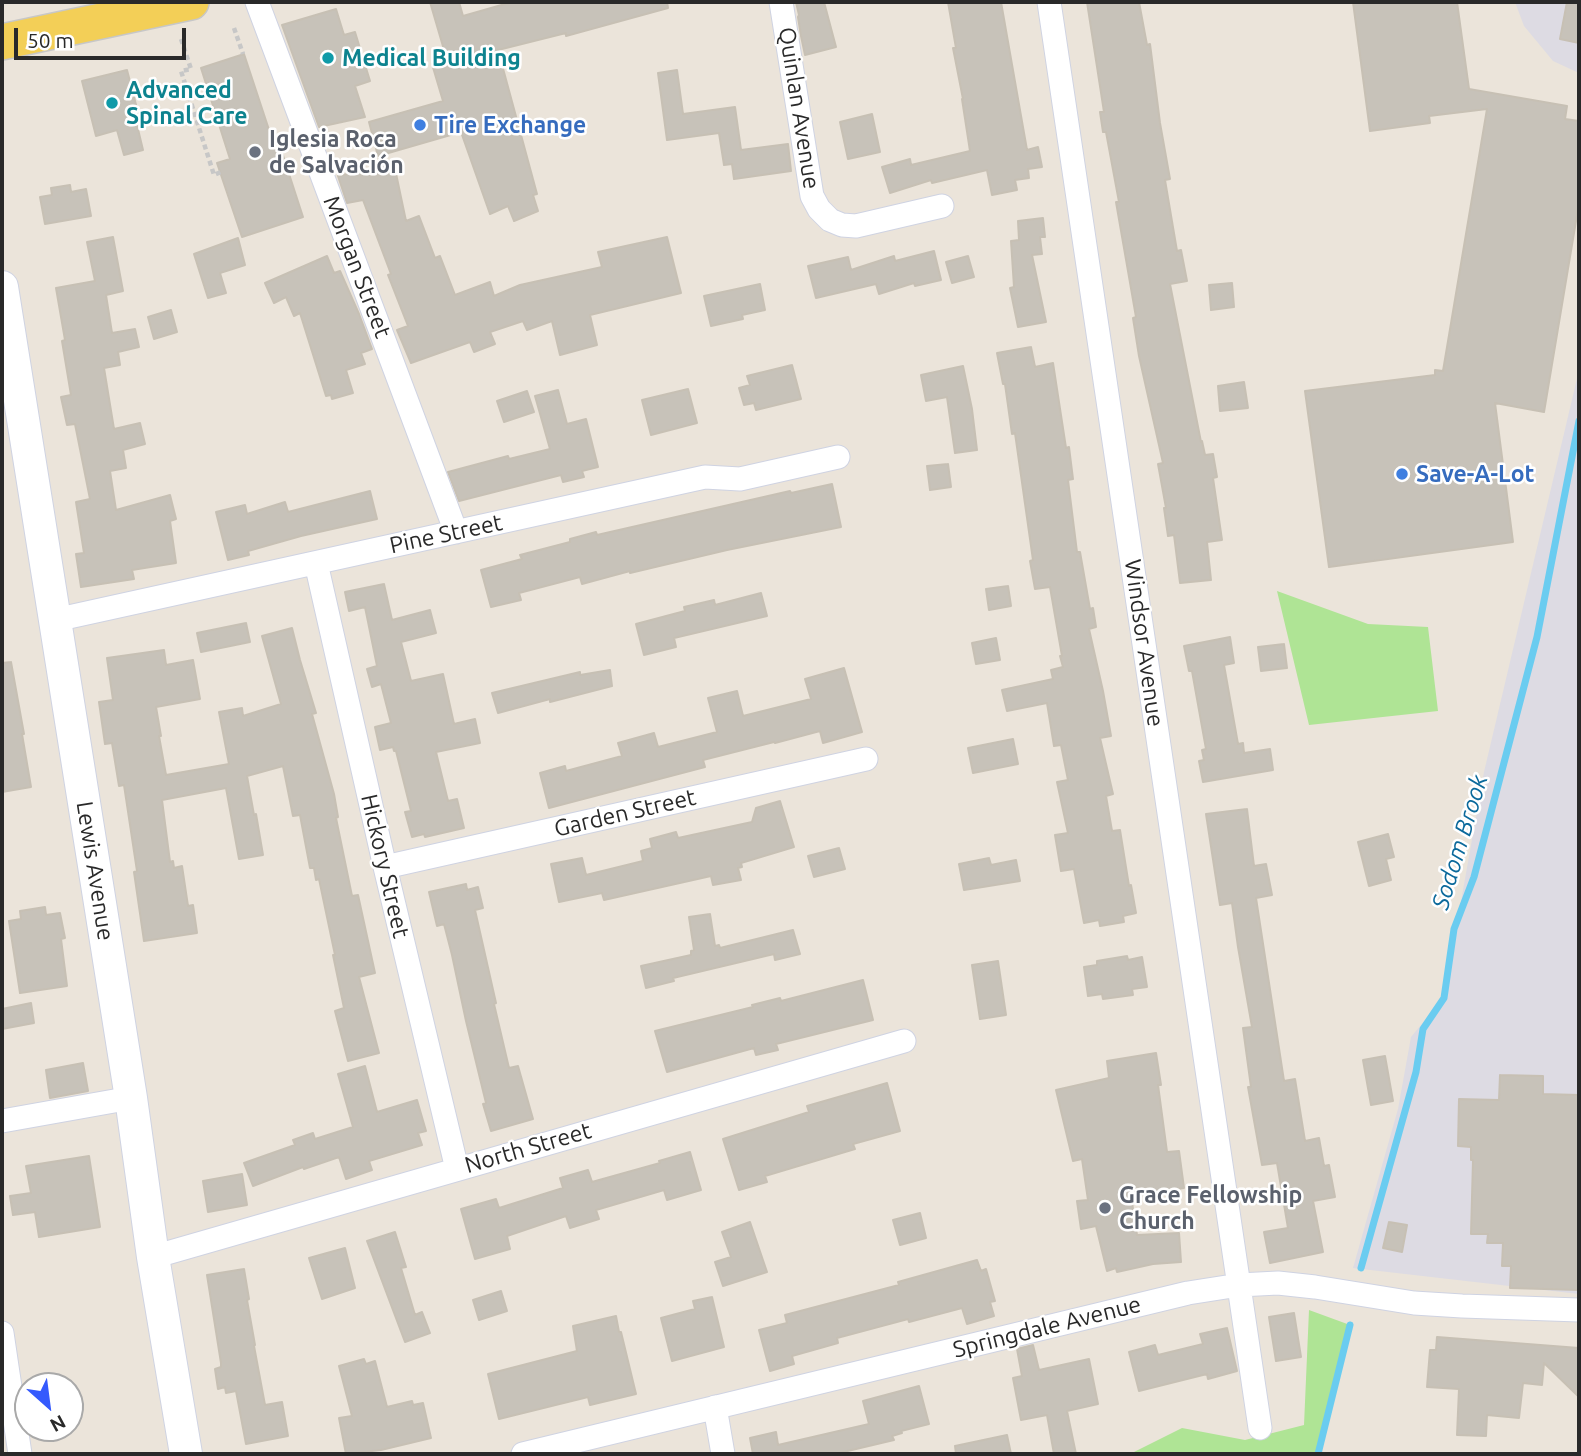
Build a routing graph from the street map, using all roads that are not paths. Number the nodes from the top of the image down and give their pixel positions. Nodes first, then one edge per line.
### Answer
1 (191, 2) edge
2 (257, 2) edge
3 (781, 2) edge
4 (1049, 2) edge
5 (2, 42) edge
6 (942, 206) dead end
7 (2, 287) edge
8 (838, 457) dead end
9 (456, 532) junction
10 (316, 563) junction
11 (55, 620) junction
12 (866, 759) dead end
13 (385, 867) junction
14 (904, 1041) dead end
15 (131, 1098) junction
16 (2, 1121) edge
17 (457, 1169) junction
18 (153, 1257) junction
19 (1239, 1285) junction
20 (1579, 1310) edge
21 (2, 1333) edge
22 (715, 1407) junction
23 (1260, 1428) dead end
24 (20, 1454) edge
25 (186, 1454) edge
26 (523, 1454) edge
27 (723, 1454) edge

1 - 5 main road
2 - 9 street, Morgan Street
3 - 6 street, Quinlan Avenue
4 - 19 street, Windsor Avenue
7 - 11 main road, Lewis Avenue
8 - 9 street, Pine Street
9 - 10 street, Pine Street
10 - 11 street, Pine Street
10 - 13 street, Hickory Street
11 - 15 main road, Lewis Avenue
12 - 13 street, Garden Street
13 - 17 street, Hickory Street
14 - 17 street, North Street
15 - 16 street
15 - 18 main road, Lewis Avenue
17 - 18 street, North Street
18 - 25 main road, Lewis Avenue
19 - 20 street, Springdale Avenue
19 - 22 street, Springdale Avenue
19 - 23 street, Windsor Avenue
21 - 24 street
22 - 26 street, Springdale Avenue
22 - 27 street

